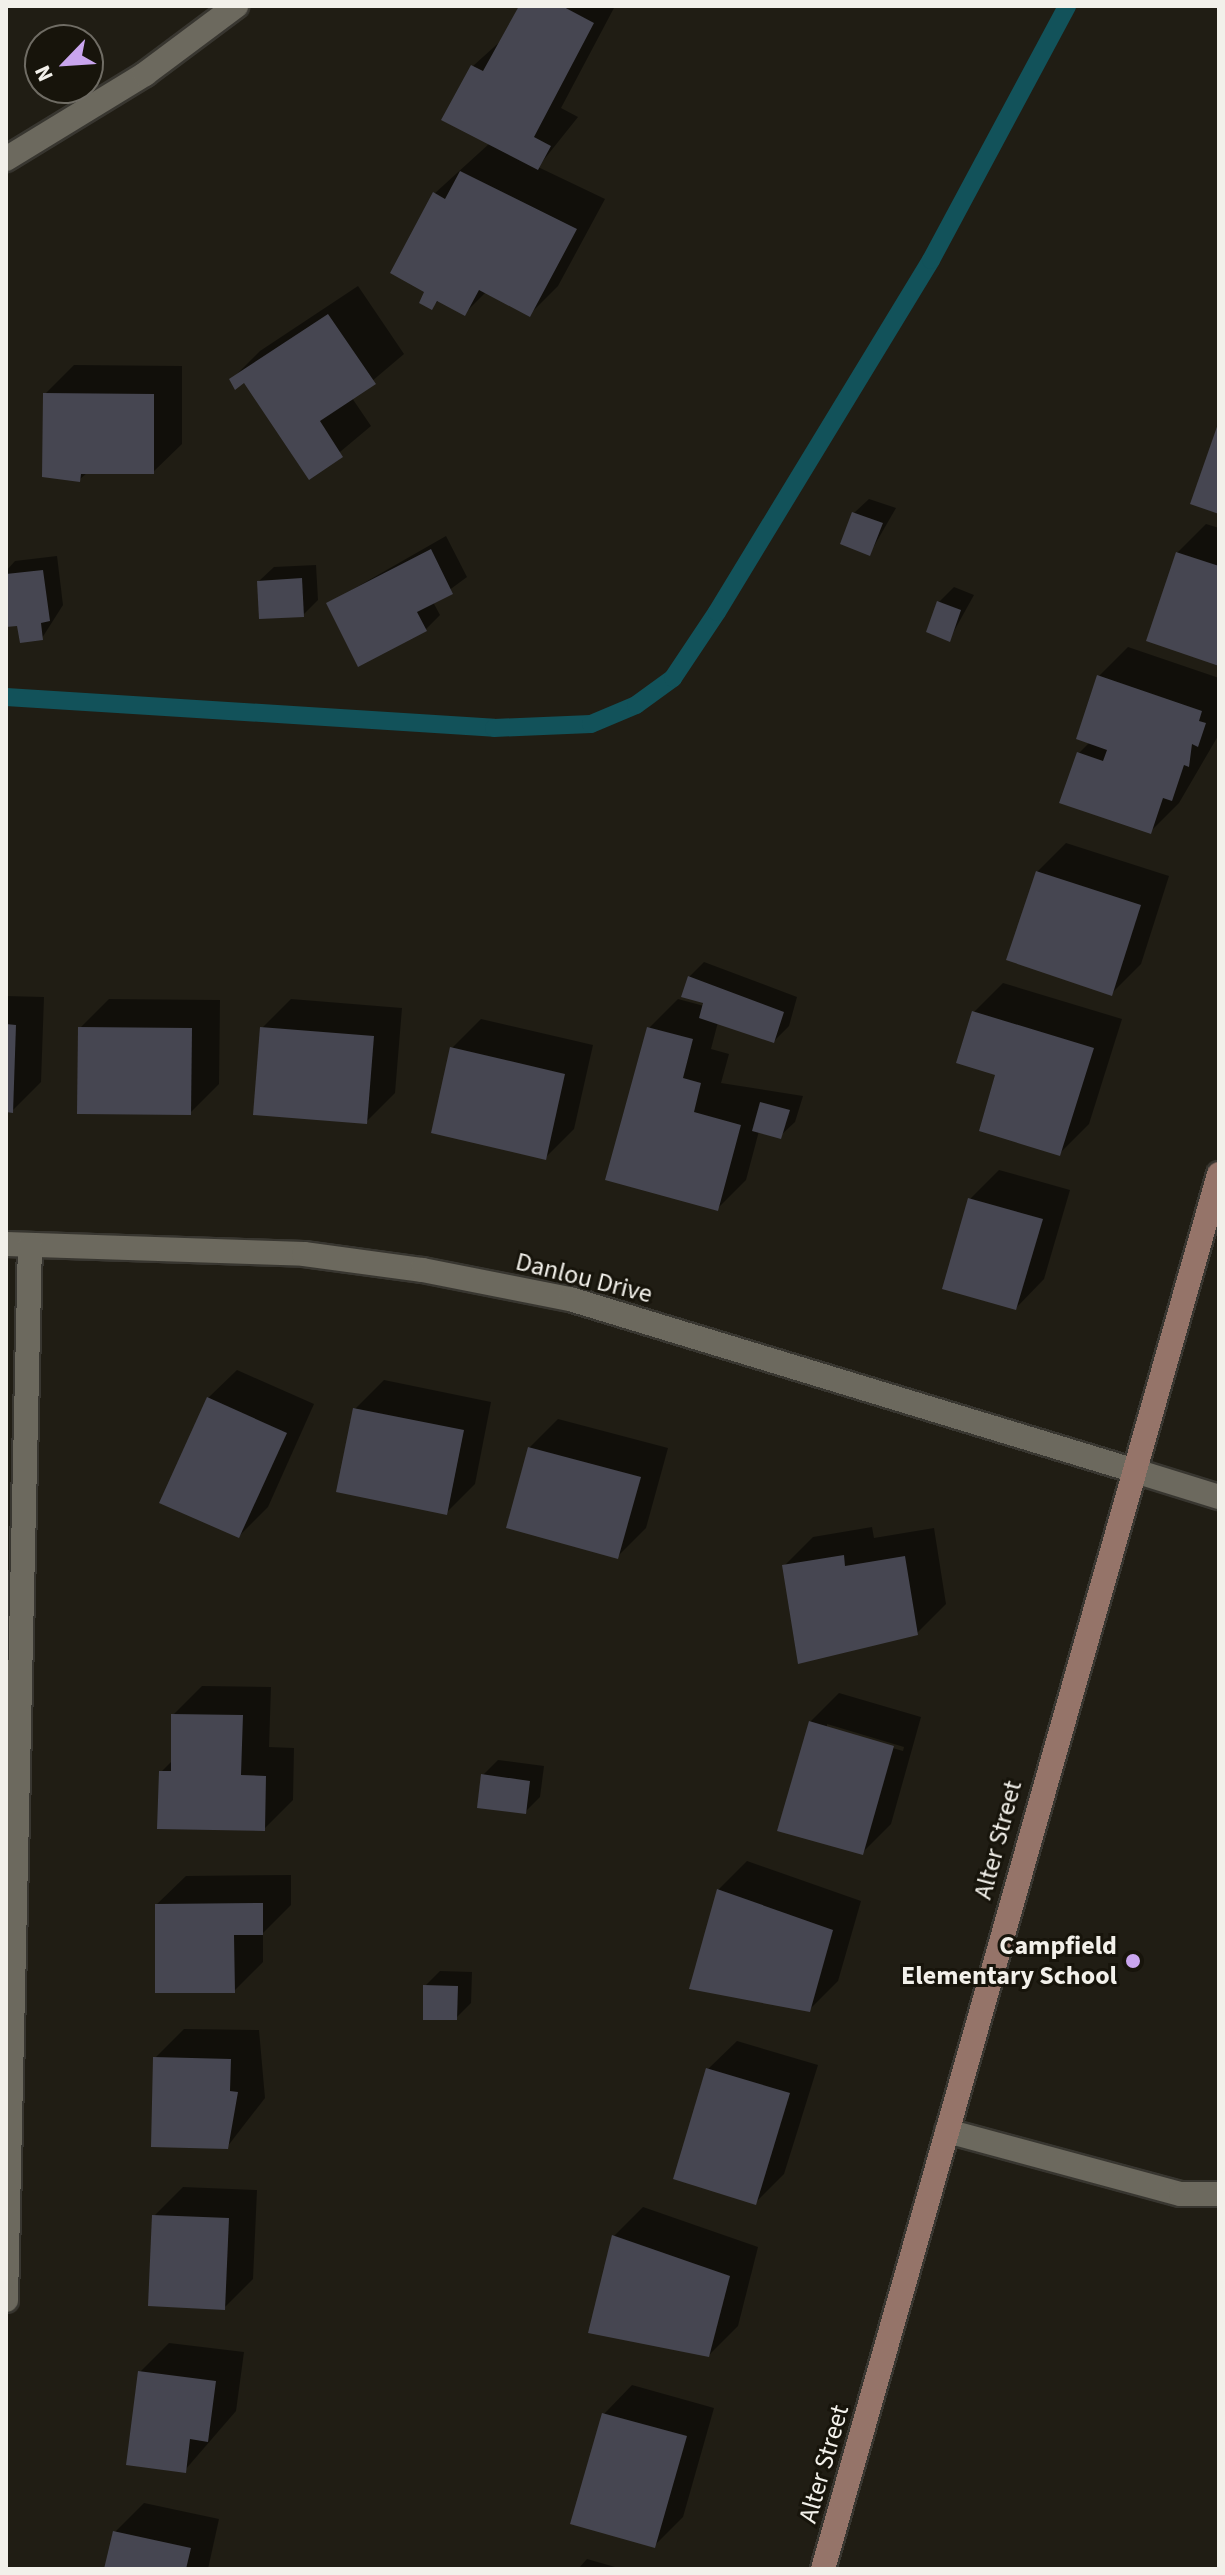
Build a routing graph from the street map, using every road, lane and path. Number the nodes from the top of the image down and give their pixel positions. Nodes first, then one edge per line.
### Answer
1 (236, 6) edge
2 (6, 159) edge
3 (1219, 1174) edge
4 (18, 1244) edge
5 (1129, 1469) junction
6 (1219, 1497) edge
7 (947, 2131) junction
8 (1219, 2194) edge
9 (6, 2300) edge
10 (823, 2569) edge

1 - 2 street
3 - 5 street, Alter Street
4 - 5 street, Danlou Drive
4 - 9 street
5 - 6 street, Danlou Drive
5 - 7 street, Alter Street
7 - 8 street
7 - 10 street, Alter Street

